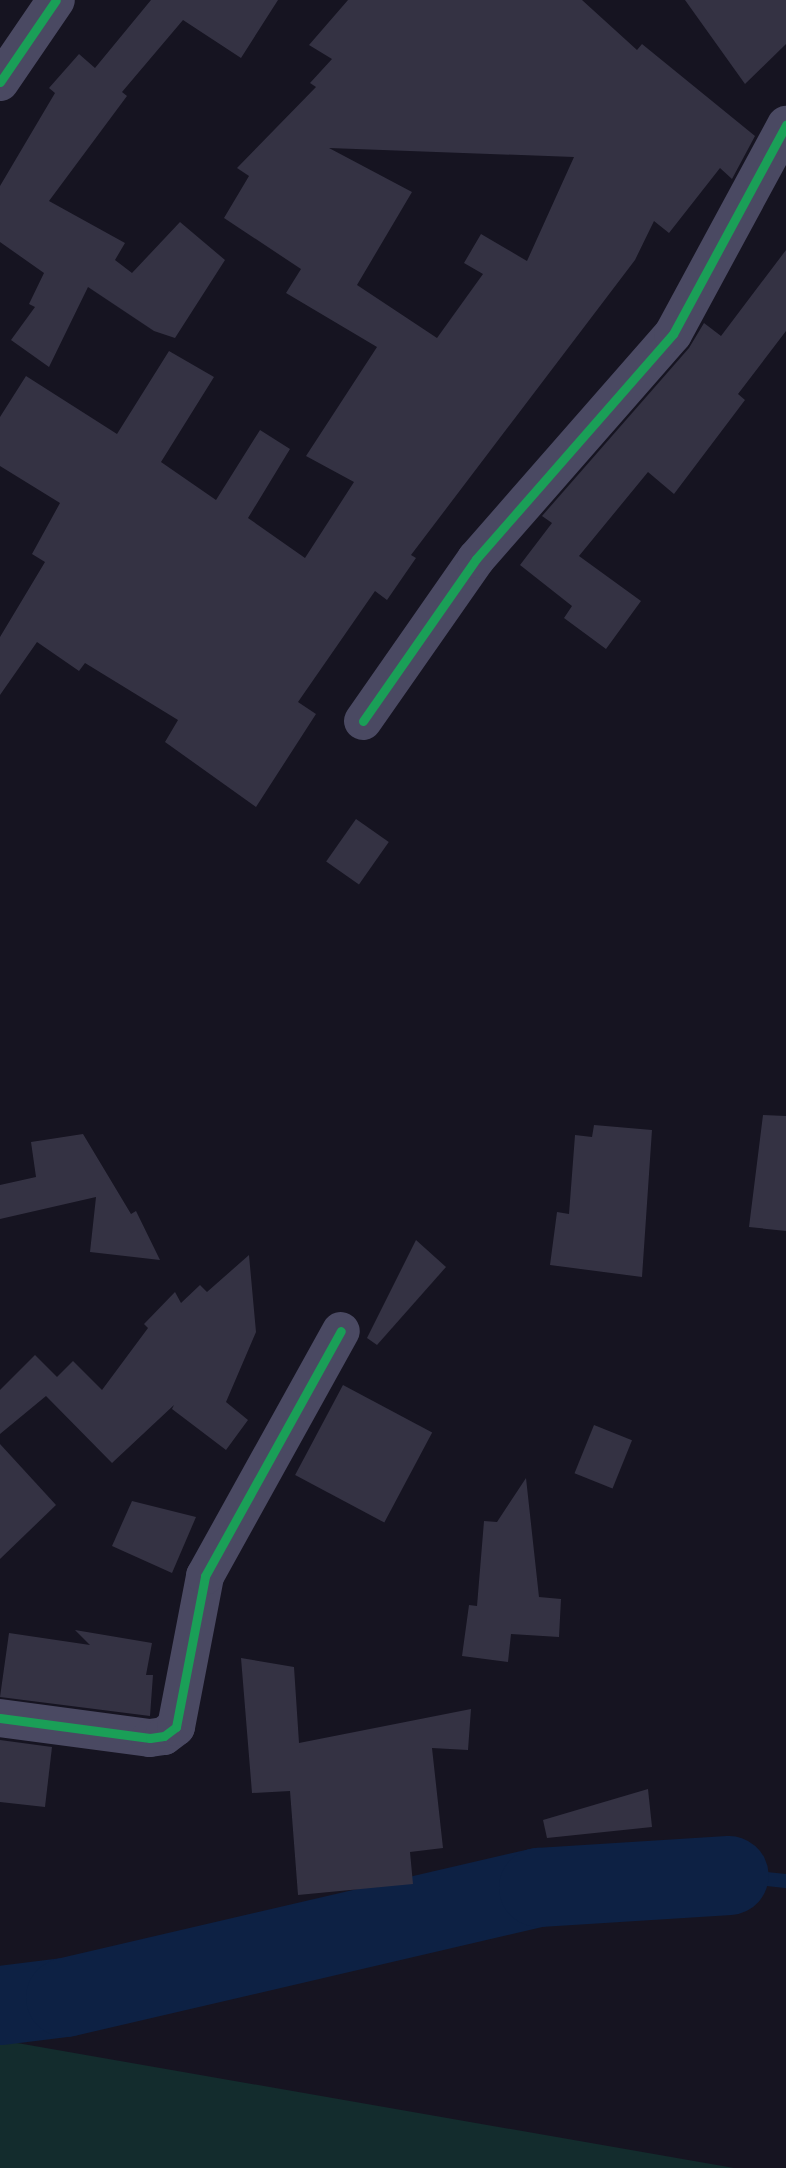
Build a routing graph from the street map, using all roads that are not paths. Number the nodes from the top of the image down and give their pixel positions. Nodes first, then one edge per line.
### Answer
1 (57, 0) edge
2 (0, 82) edge
3 (786, 125) edge
4 (363, 721) dead end
5 (341, 1331) dead end
6 (0, 1718) edge

1 - 2 street
3 - 4 street
5 - 6 street

